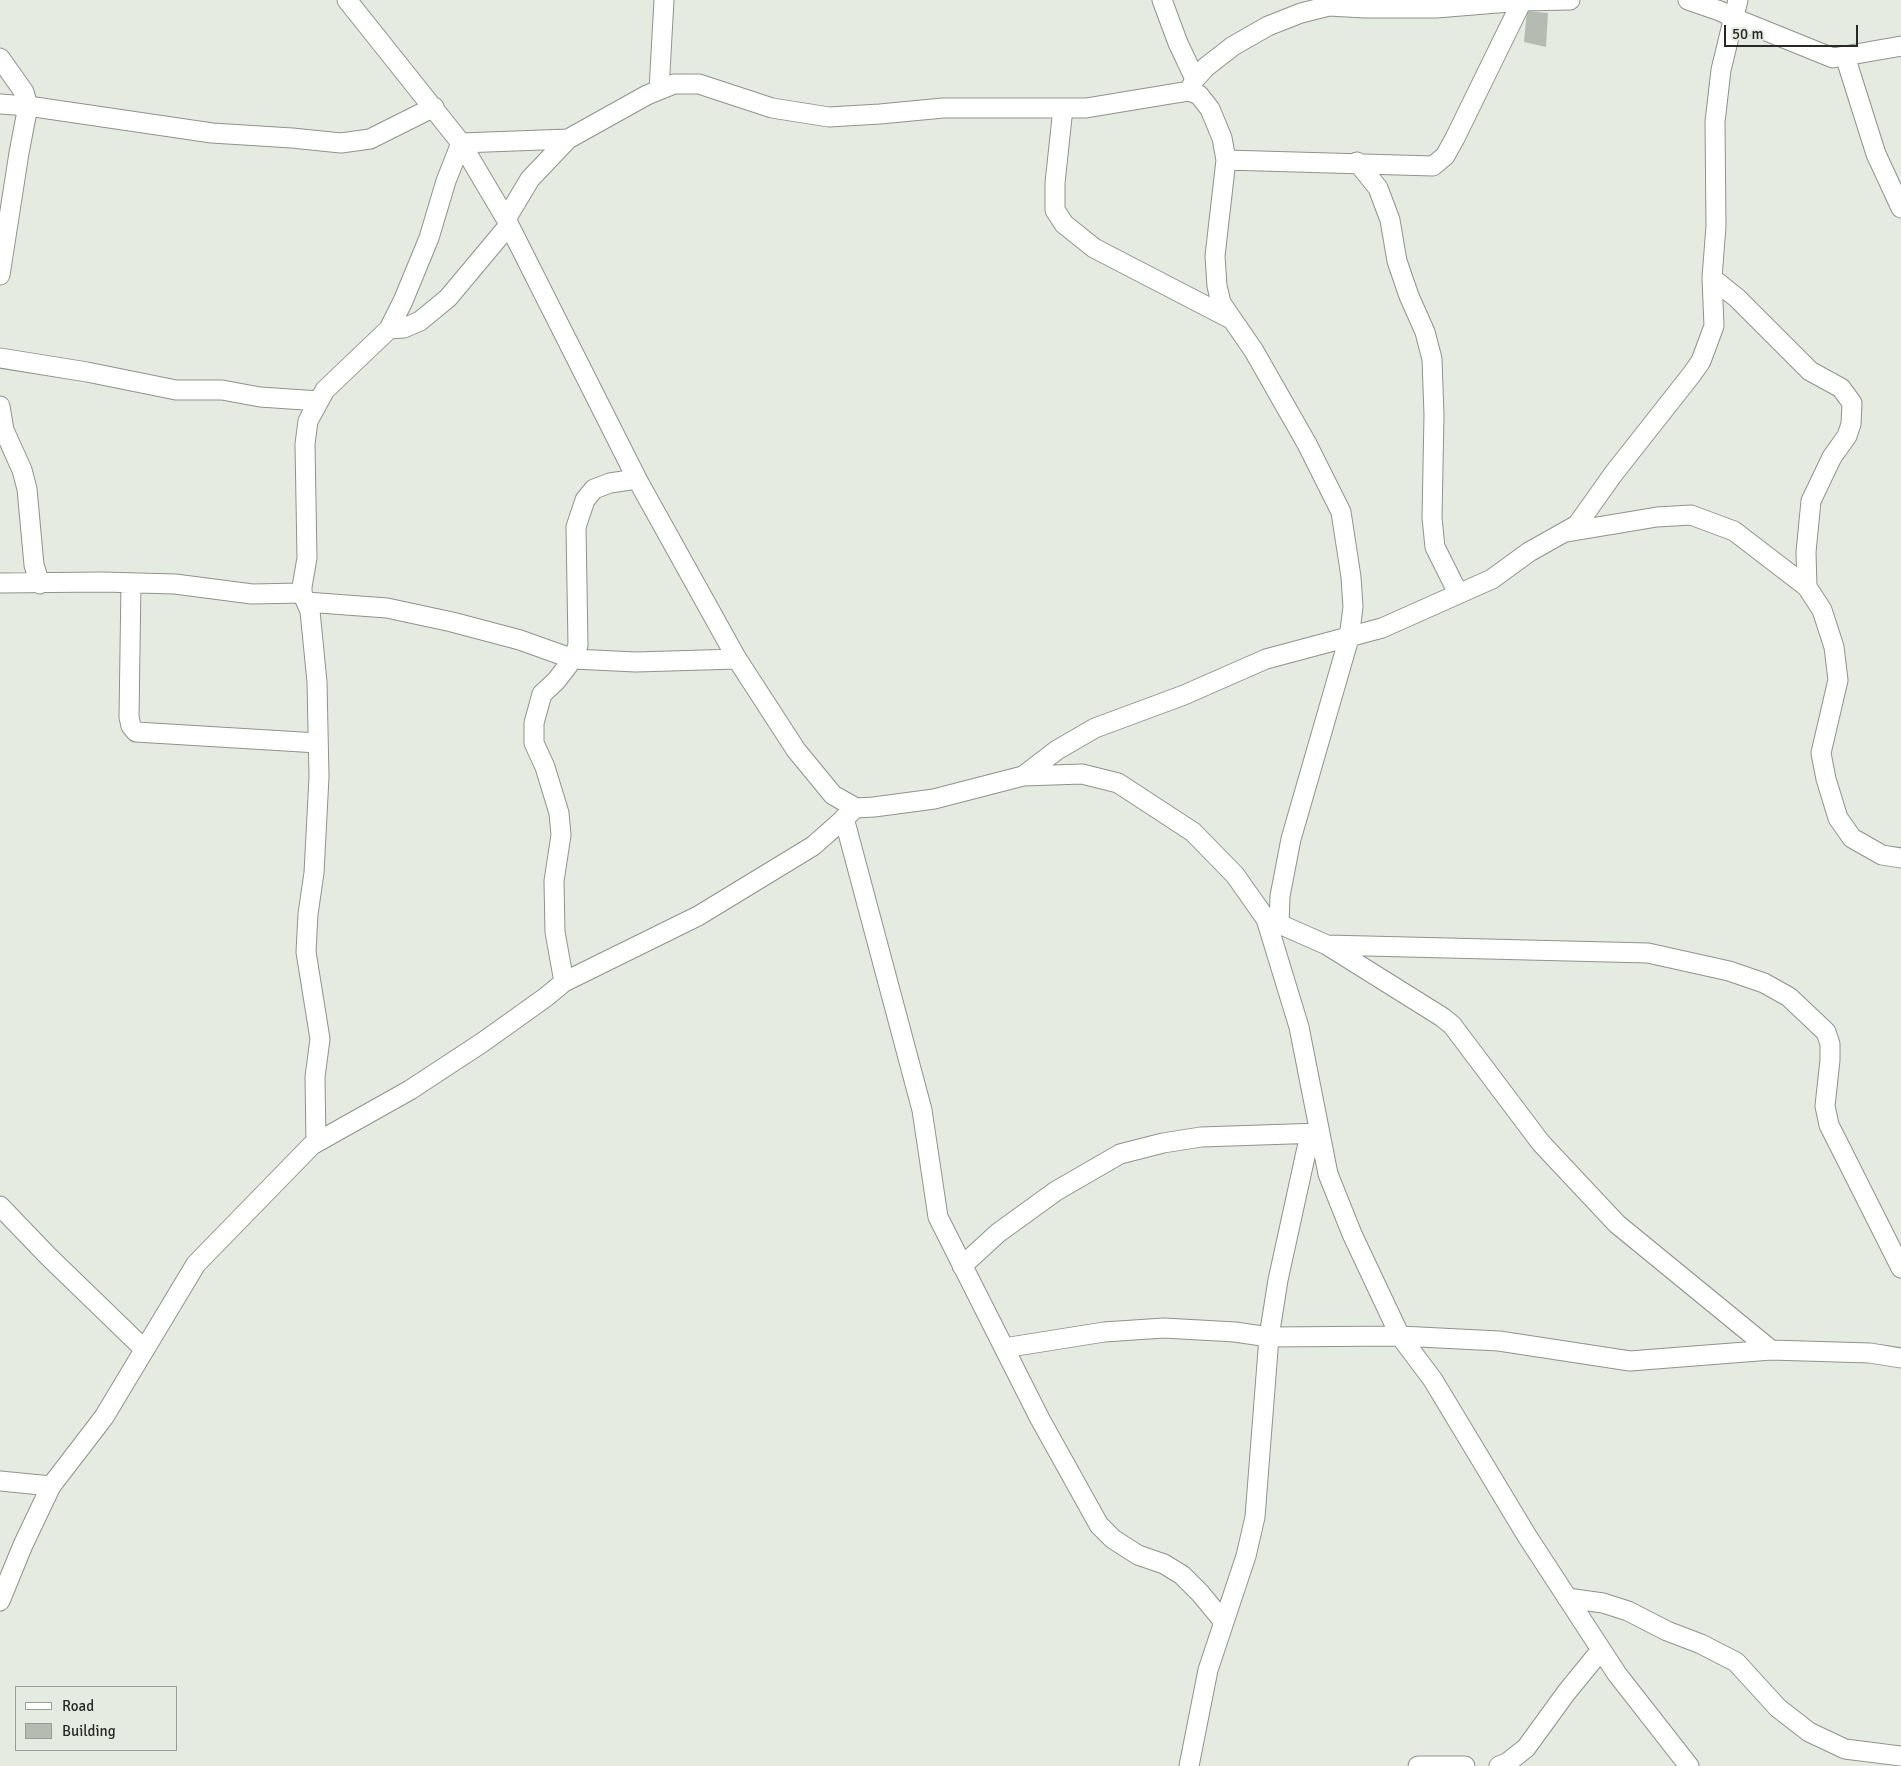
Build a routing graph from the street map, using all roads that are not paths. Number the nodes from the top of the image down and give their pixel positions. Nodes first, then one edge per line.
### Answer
1 (347, 0) edge
2 (664, 0) edge
3 (1162, 0) edge
4 (1570, 0) edge
5 (1688, 0) edge
6 (1522, 1) edge
7 (1330, 3) edge
8 (1736, 9) edge
9 (1901, 46) edge
10 (1845, 56) junction
11 (0, 58) edge
12 (1192, 85) junction
13 (658, 90) junction
14 (0, 104) edge
15 (28, 106) junction
16 (434, 107) junction
17 (1063, 108) junction
18 (568, 139) junction
19 (461, 142) junction
20 (1226, 160) junction
21 (1356, 162) junction
22 (1901, 208) edge
23 (507, 222) junction
24 (0, 275) edge
25 (1712, 278) junction
26 (1232, 319) junction
27 (389, 328) junction
28 (0, 358) edge
29 (319, 402) junction
30 (0, 406) edge
31 (636, 479) junction
32 (1567, 532) junction
33 (0, 583) edge
34 (131, 583) junction
35 (40, 584) junction
36 (1807, 588) junction
37 (1458, 593) junction
38 (304, 597) junction
39 (1349, 638) junction
40 (574, 659) junction
41 (737, 659) junction
42 (318, 743) junction
43 (1023, 776) junction
44 (850, 813) junction
45 (1901, 858) edge
46 (1272, 921) junction
47 (1327, 945) junction
48 (564, 982) junction
49 (1315, 1133) junction
50 (316, 1143) junction
51 (0, 1206) edge
52 (962, 1266) junction
53 (1901, 1268) edge
54 (1400, 1336) junction
55 (1268, 1337) junction
56 (144, 1348) junction
57 (1004, 1348) junction
58 (1771, 1350) junction
59 (1901, 1358) edge
60 (0, 1481) edge
61 (51, 1486) junction
62 (1568, 1598) junction
63 (0, 1601) edge
64 (1224, 1622) junction
65 (1601, 1650) junction
66 (1901, 1758) edge
67 (1190, 1766) edge
68 (1418, 1766) edge
69 (1465, 1766) edge
70 (1499, 1766) edge
71 (1689, 1766) edge
72 (1900, 1766) edge

1 - 16 street
2 - 13 street
3 - 12 street
4 - 6 street
5 - 8 street
6 - 7 street
6 - 21 street
7 - 12 street
8 - 10 street
8 - 25 street
9 - 10 street
10 - 22 street
11 - 15 street
12 - 17 street
12 - 20 street
13 - 17 street
13 - 18 street
14 - 15 street
15 - 16 street
15 - 24 street
16 - 19 street
17 - 26 street
18 - 19 street
18 - 23 street
19 - 23 street
19 - 27 street
20 - 21 street
20 - 26 street
21 - 37 street
23 - 27 street
23 - 31 street
25 - 32 street
25 - 36 street
26 - 39 street
27 - 29 street
28 - 29 street
29 - 38 street
30 - 35 street
31 - 40 street
31 - 41 street
32 - 36 street
32 - 37 street
33 - 35 street
34 - 35 street
34 - 38 street
34 - 42 street
36 - 45 street
37 - 39 street
38 - 40 street
38 - 42 street
39 - 43 street
39 - 46 street
40 - 41 street
40 - 48 street
41 - 44 street
42 - 50 street
43 - 44 street
43 - 46 street
44 - 48 street
44 - 52 street
46 - 47 street
46 - 49 street
47 - 53 street
47 - 58 street
48 - 50 street
49 - 52 street
49 - 54 street
49 - 55 street
50 - 56 street
51 - 56 street
52 - 57 street
54 - 55 street
54 - 58 street
54 - 62 street
55 - 57 street
55 - 64 street
56 - 61 street
57 - 64 street
58 - 59 street
60 - 61 street
61 - 63 street
62 - 65 street
62 - 66 street
64 - 67 street
65 - 70 street
65 - 71 street
66 - 72 street
68 - 69 street

